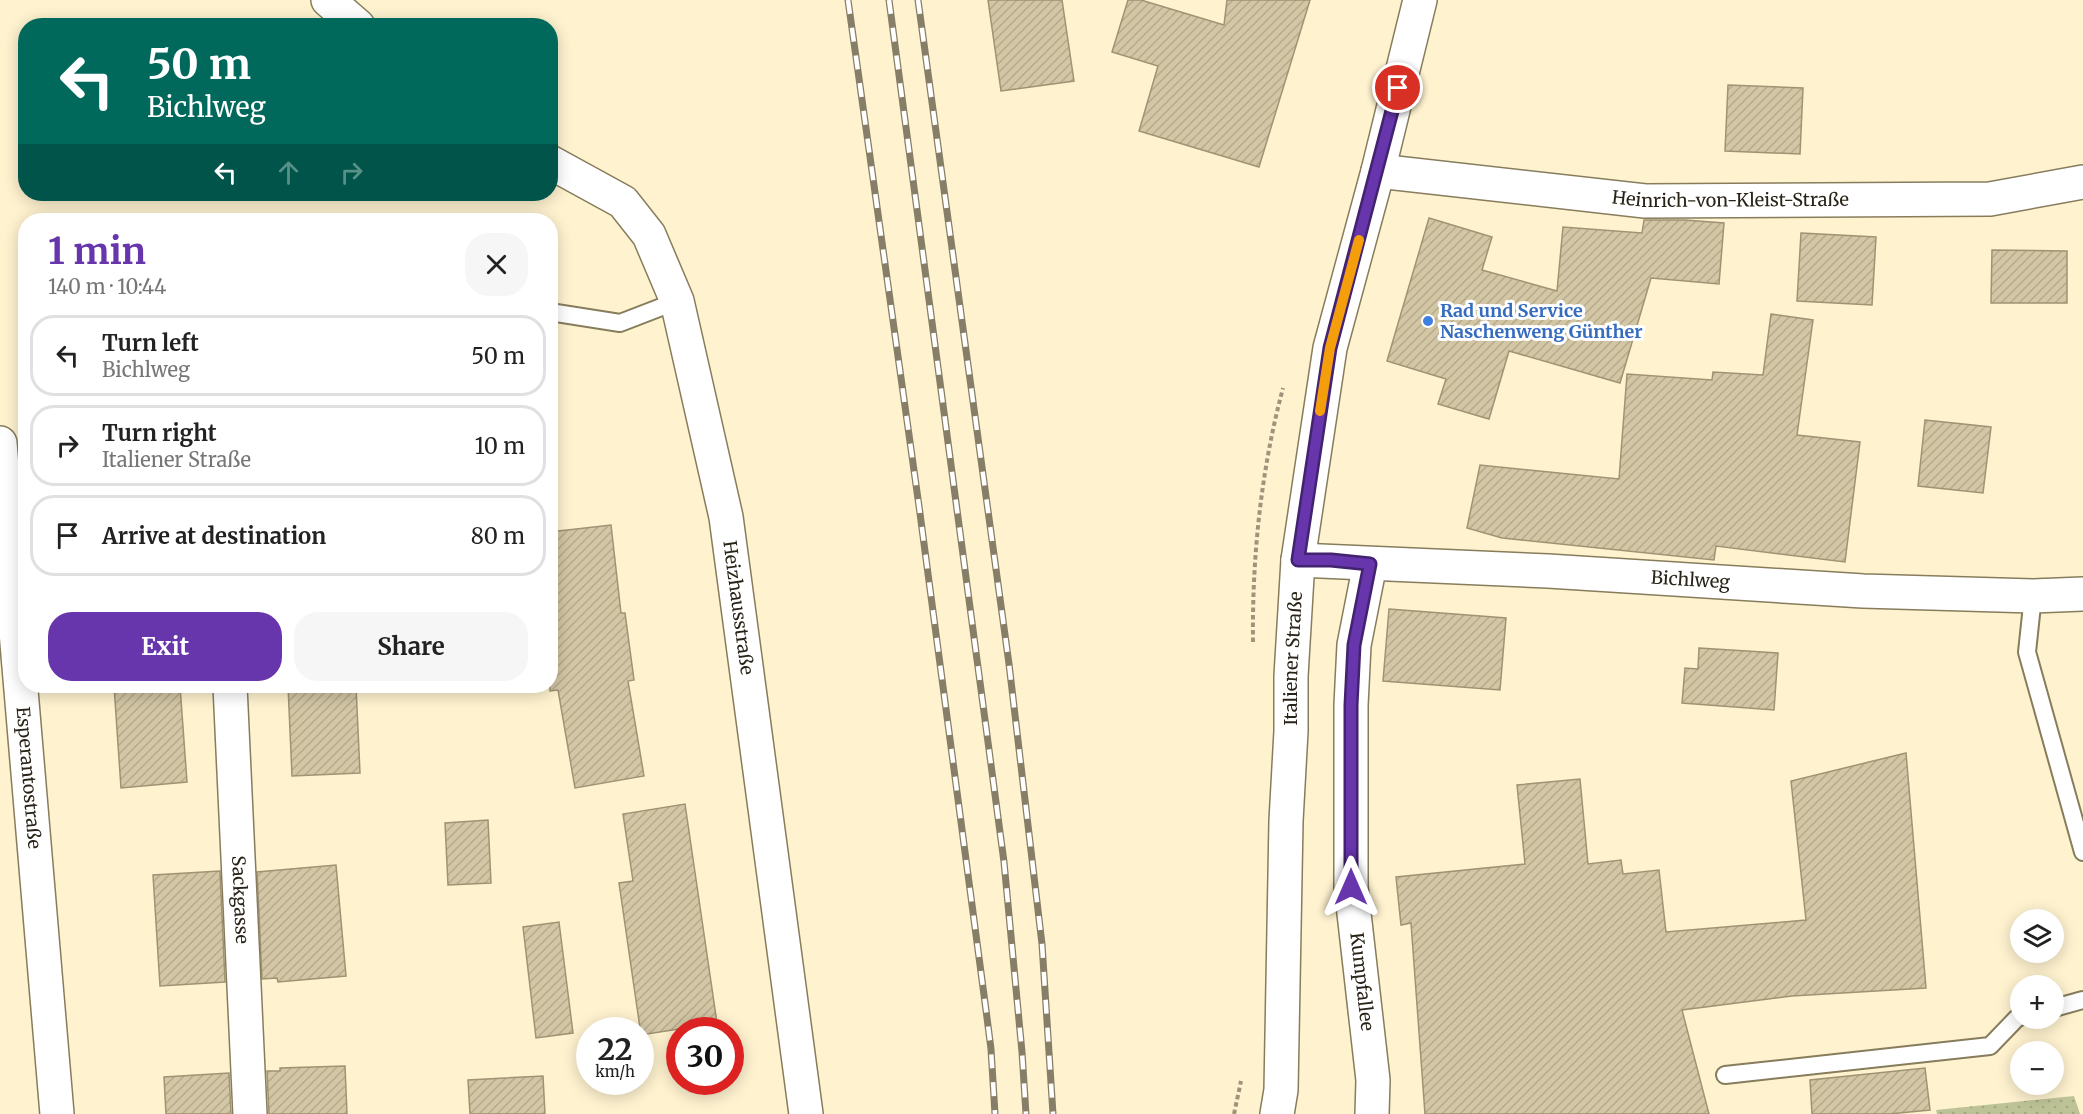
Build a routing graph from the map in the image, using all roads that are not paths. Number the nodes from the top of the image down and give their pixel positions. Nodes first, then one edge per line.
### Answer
1 (328, 0) edge
2 (1420, 0) edge
3 (349, 18) edge
4 (558, 166) edge
5 (1378, 171) junction
6 (2083, 182) edge
7 (677, 301) junction
8 (558, 313) edge
9 (0, 443) edge
10 (1298, 560) junction
11 (1370, 564) junction
12 (2083, 594) edge
13 (2033, 596) junction
14 (18, 655) edge
15 (21, 693) edge
16 (230, 693) edge
17 (2083, 852) edge
18 (2083, 1000) edge
19 (2064, 1005) edge
20 (2010, 1025) edge
21 (1725, 1075) dead end
22 (57, 1114) edge
23 (250, 1114) edge
24 (806, 1114) edge
25 (1277, 1114) edge
26 (1372, 1114) edge

1 - 3 street
2 - 5 street, Italiener Straße
4 - 7 street, Heizhausstraße
5 - 6 street, Heinrich-von-Kleist-Straße
5 - 10 street, Italiener Straße
7 - 8 lane
7 - 24 street, Heizhausstraße
9 - 14 street, Esperantostraße
10 - 11 street, Bichlweg
10 - 25 street, Italiener Straße
11 - 13 street, Bichlweg
11 - 26 street, Kumpfallee
12 - 13 street, Bichlweg
13 - 17 lane
15 - 22 street, Esperantostraße
16 - 23 street, Sackgasse
18 - 19 lane
20 - 21 lane

